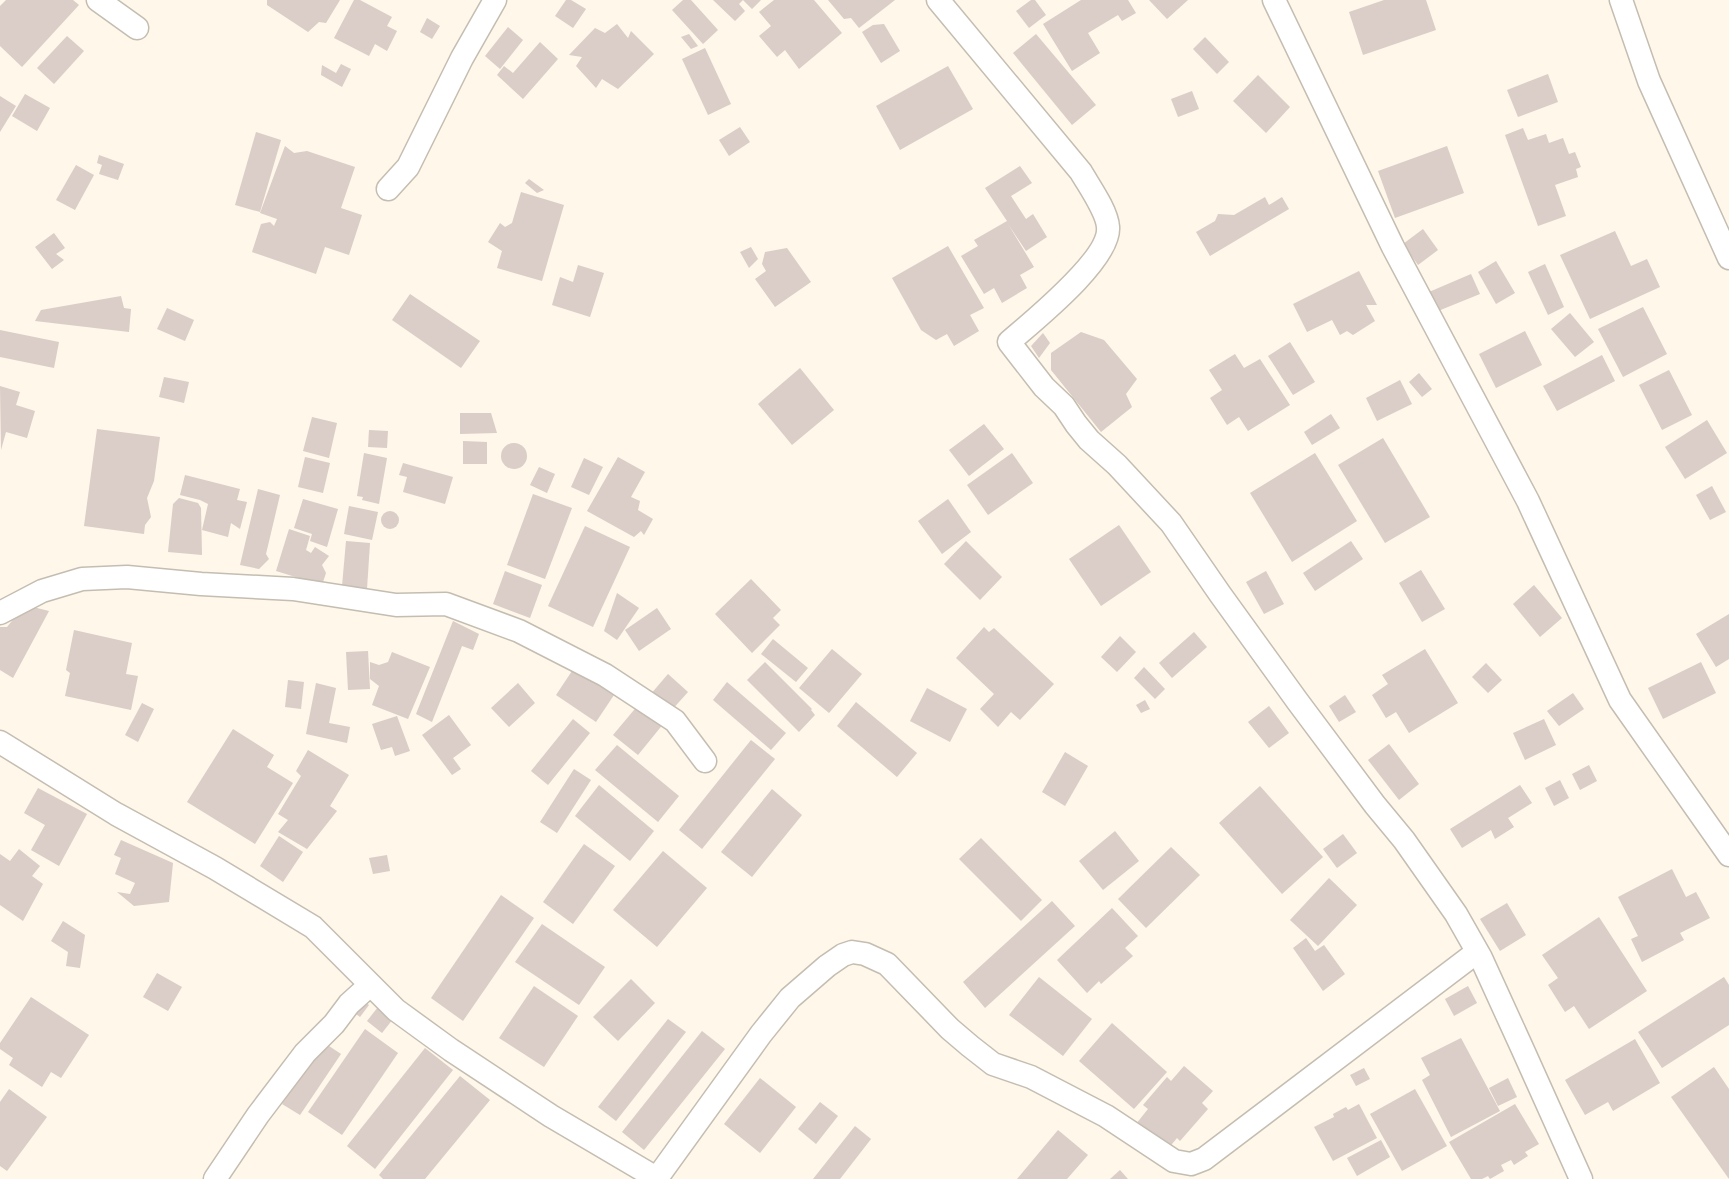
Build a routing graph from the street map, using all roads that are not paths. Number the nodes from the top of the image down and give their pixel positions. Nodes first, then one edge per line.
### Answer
1 (98, 0) edge
2 (495, 0) edge
3 (938, 0) edge
4 (1274, 0) edge
5 (1621, 0) edge
6 (137, 28) dead end
7 (388, 189) dead end
8 (1729, 258) edge
9 (0, 613) edge
10 (0, 742) edge
11 (705, 761) dead end
12 (1729, 855) edge
13 (1477, 952) junction
14 (370, 984) junction
15 (652, 1177) edge
16 (215, 1179) edge
17 (1581, 1179) edge

1 - 6 street
2 - 7 street
3 - 13 street
4 - 12 street
5 - 8 street
9 - 11 street
10 - 14 street
13 - 15 street
13 - 17 street
14 - 15 street
14 - 16 street

